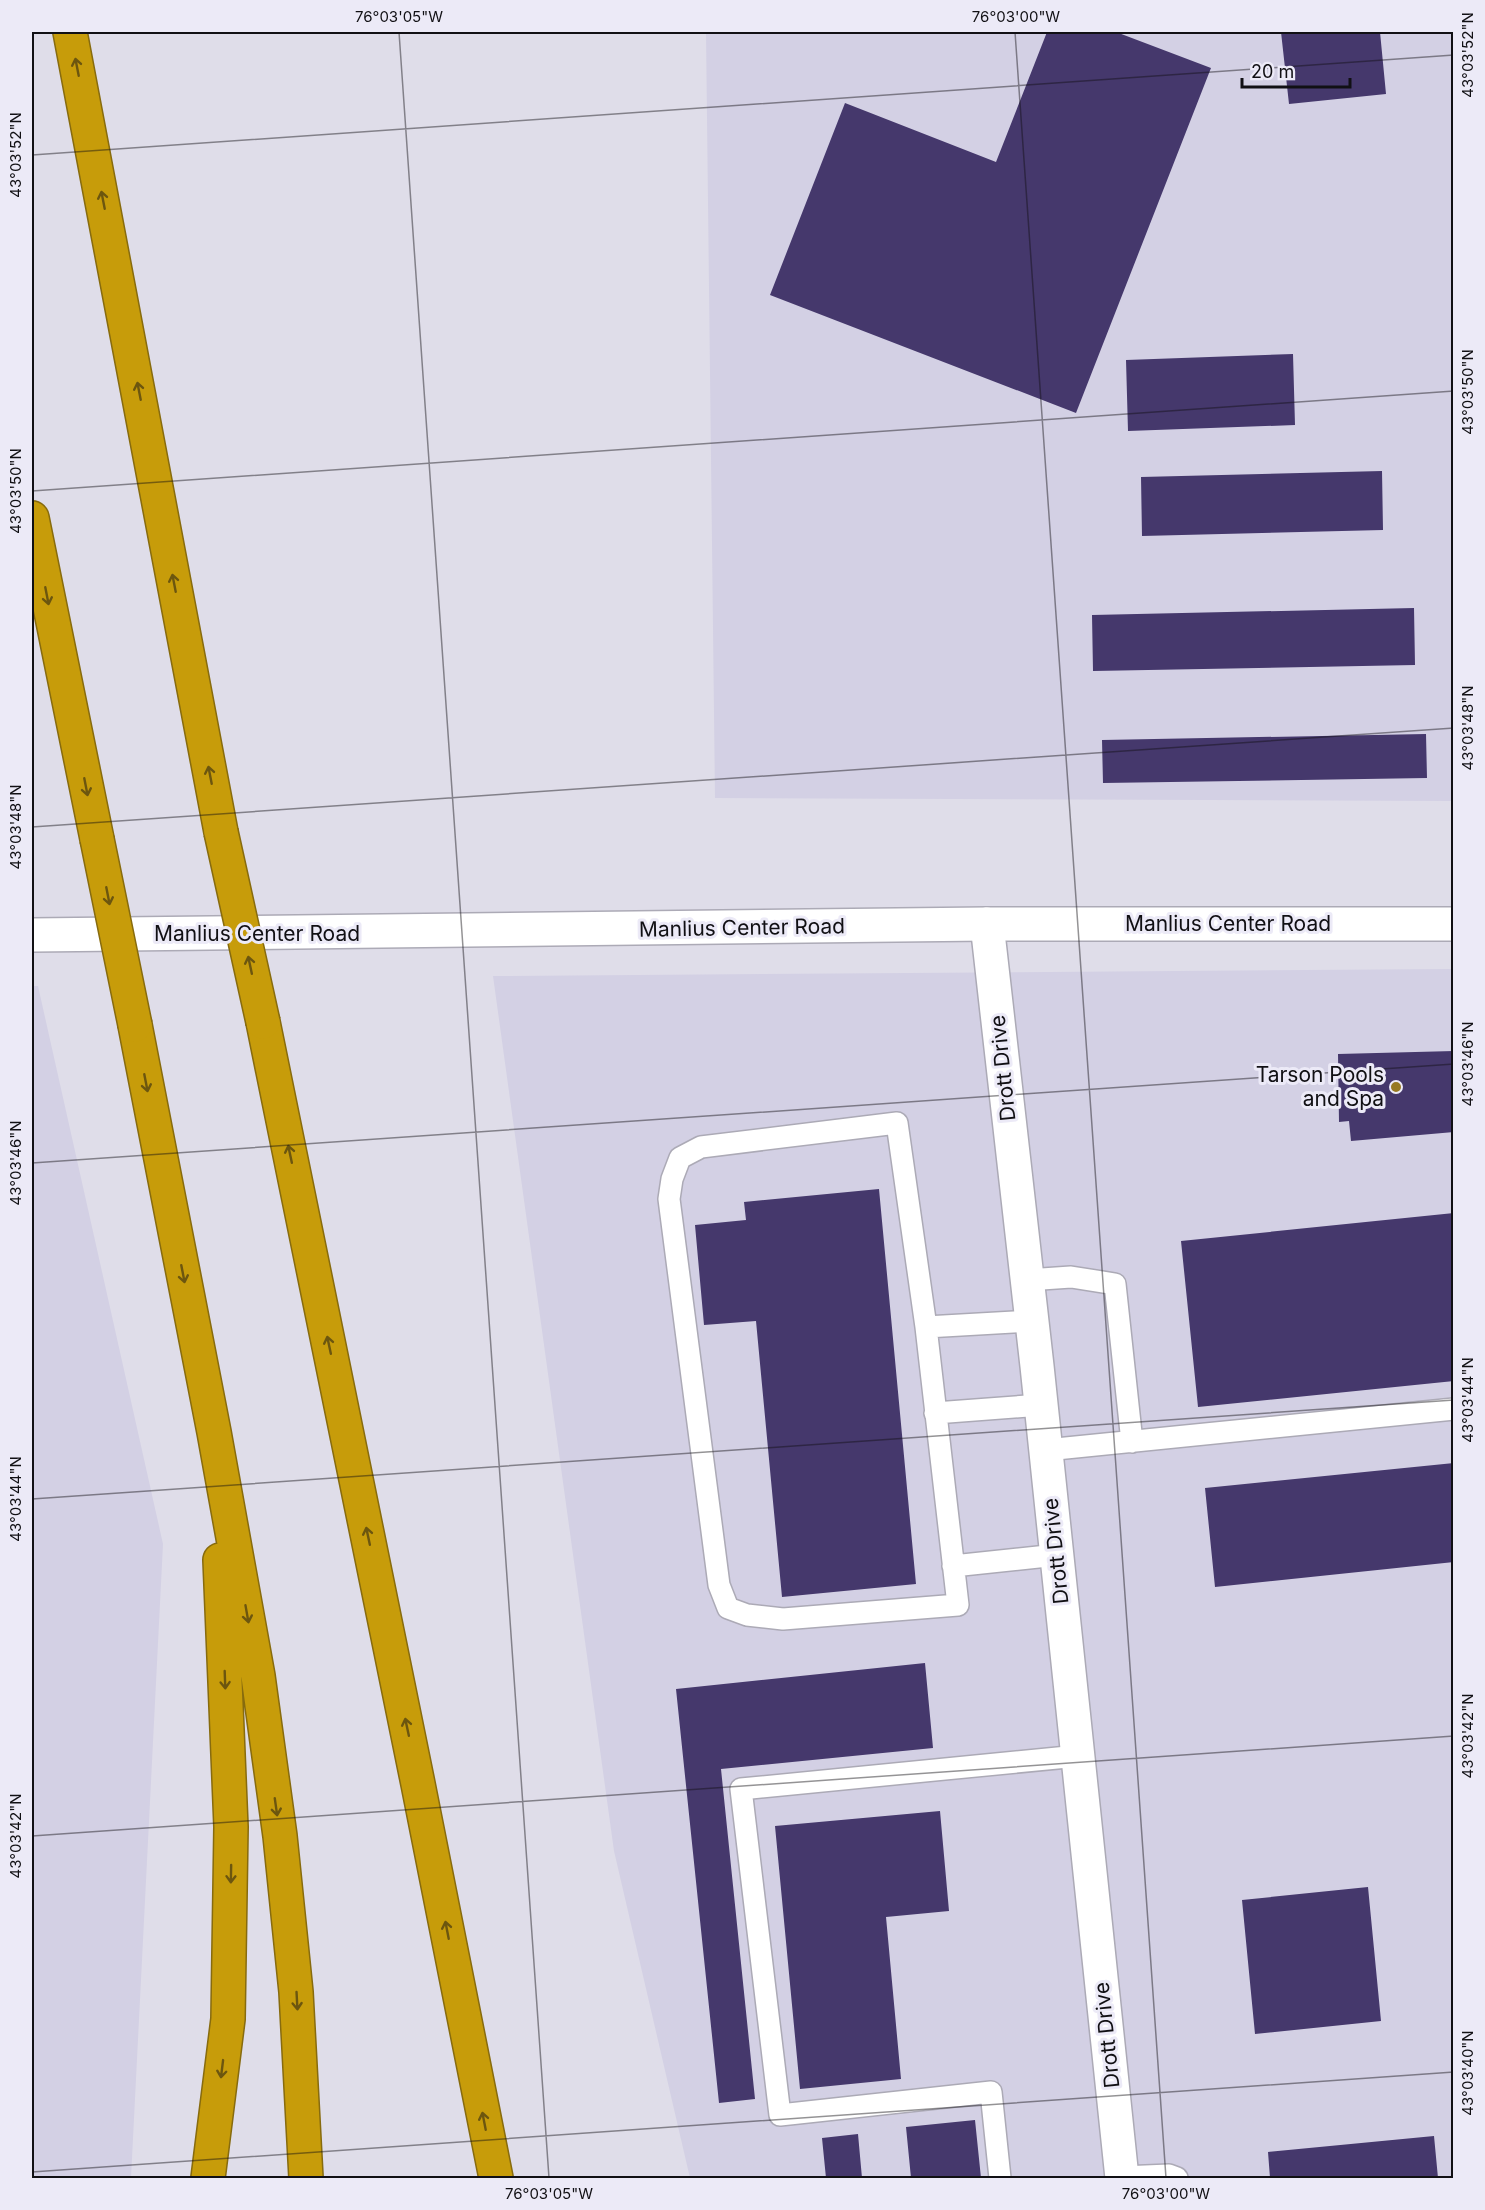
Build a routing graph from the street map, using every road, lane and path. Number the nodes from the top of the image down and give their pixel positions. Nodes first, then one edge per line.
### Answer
1 (70, 32) edge
2 (32, 518) edge
3 (987, 924) junction
4 (1454, 924) edge
5 (32, 935) edge
6 (1027, 1280) junction
7 (1032, 1321) junction
8 (926, 1327) junction
9 (1041, 1406) junction
10 (1454, 1409) edge
11 (935, 1413) junction
12 (214, 1432) junction
13 (1132, 1442) junction
14 (1046, 1450) junction
15 (1057, 1555) junction
16 (953, 1566) junction
17 (1078, 1756) junction
18 (208, 2178) edge
19 (306, 2178) edge
20 (496, 2178) edge
21 (1000, 2178) edge
22 (1122, 2178) edge
23 (1177, 2178) edge

20 -> 1 highway, bridge
2 -> 12 highway, bridge
3 - 4 main road, Manlius Center Road
3 - 5 main road, Manlius Center Road
3 - 6 main road, Drott Drive
6 - 7 main road, Drott Drive
6 - 13 lane
7 - 8 lane
7 - 9 main road, Drott Drive
8 - 11 lane
8 - 16 lane
9 - 11 lane
9 - 14 main road, Drott Drive
10 - 13 lane
11 - 16 lane
12 -> 18 highway
12 -> 19 highway
13 - 14 lane
14 - 15 main road, Drott Drive
15 - 16 lane
15 - 17 main road, Drott Drive
17 - 21 lane
17 - 22 main road, Drott Drive
22 - 23 lane

